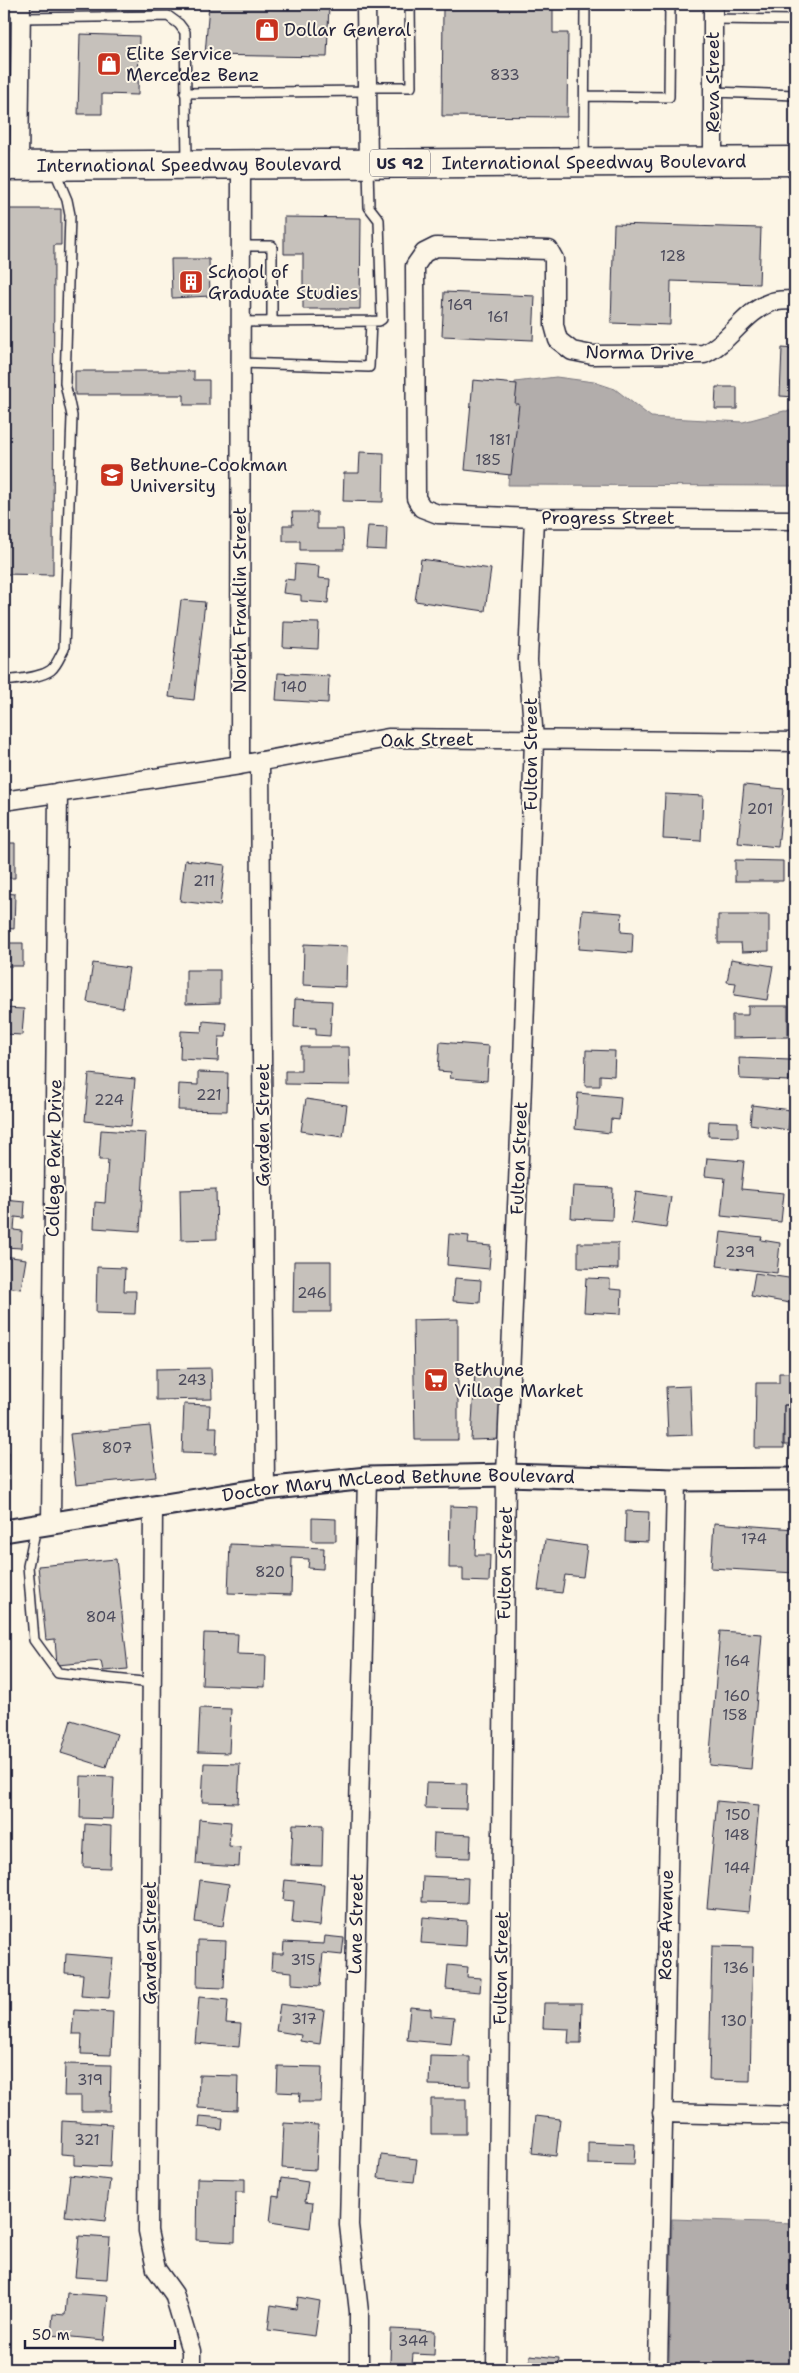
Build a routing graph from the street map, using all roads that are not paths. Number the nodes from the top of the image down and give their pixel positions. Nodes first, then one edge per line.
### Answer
1 (366, 4) edge
2 (410, 4) edge
3 (585, 4) edge
4 (670, 4) edge
5 (21, 11) edge
6 (713, 11) edge
7 (4, 12) edge
8 (795, 20) edge
9 (367, 89) junction
10 (713, 92) junction
11 (185, 93) junction
12 (795, 95) edge
13 (586, 96) junction
14 (713, 161) junction
15 (795, 161) edge
16 (584, 162) junction
17 (188, 164) junction
18 (242, 164) junction
19 (368, 164) junction
20 (52, 165) junction
21 (11, 166) edge
22 (241, 246) junction
23 (795, 300) edge
24 (370, 321) junction
25 (241, 322) junction
26 (272, 322) junction
27 (241, 363) junction
28 (422, 508) joint
29 (534, 518) junction
30 (795, 520) edge
31 (4, 681) edge
32 (534, 740) junction
33 (795, 742) edge
34 (260, 761) junction
35 (240, 765) junction
36 (58, 792) junction
37 (4, 801) edge
38 (506, 1475) junction
39 (367, 1478) junction
40 (795, 1479) edge
41 (676, 1480) junction
42 (265, 1489) junction
43 (154, 1508) junction
44 (43, 1525) junction
45 (4, 1531) edge
46 (152, 1683) junction
47 (662, 2113) junction
48 (795, 2116) edge
49 (191, 2369) edge
50 (359, 2369) edge
51 (496, 2369) edge
52 (658, 2369) edge

1 - 9 street
2 - 9 lane
3 - 13 lane
4 - 13 lane
5 - 7 lane
5 - 11 lane
5 - 21 street
6 - 8 lane
6 - 10 street, Reva Street
9 - 11 lane
9 - 19 street
10 - 12 lane
10 - 14 street, Reva Street
11 - 17 lane
13 - 16 lane
14 - 15 main road, International Speedway Boulevard / US 92
14 - 16 main road, International Speedway Boulevard / US 92
16 - 19 main road, International Speedway Boulevard / US 92
17 - 18 main road, International Speedway Boulevard / US 92
17 - 20 main road, International Speedway Boulevard / US 92
18 - 19 main road, International Speedway Boulevard / US 92
18 - 22 street, North Franklin Street
19 - 24 lane
20 - 21 main road, International Speedway Boulevard / US 92
20 - 31 lane
22 - 25 street, North Franklin Street
22 - 26 lane
23 - 28 street, Norma Drive
24 - 26 lane
24 - 27 lane
25 - 26 lane
25 - 27 street, North Franklin Street
27 - 35 street, North Franklin Street
28 - 29 street, Progress Street
29 - 30 street, Progress Street
29 - 32 street, Fulton Street
32 - 33 street, Oak Street
32 - 34 street, Oak Street
32 - 38 street, Fulton Street
34 - 35 street, Oak Street
34 - 42 street, Garden Street
35 - 36 street, Oak Street
36 - 37 street, Oak Street
36 - 44 street, College Park Drive
38 - 39 street, Doctor Mary McLeod Bethune Boulevard
38 - 41 street, Doctor Mary McLeod Bethune Boulevard
38 - 51 street, Fulton Street
39 - 42 street, Doctor Mary McLeod Bethune Boulevard
39 - 50 street, Lane Street
40 - 41 street, Doctor Mary McLeod Bethune Boulevard
41 - 47 street, Rose Avenue
42 - 43 street, Doctor Mary McLeod Bethune Boulevard
43 - 44 street, Doctor Mary McLeod Bethune Boulevard
43 - 46 street, Garden Street
44 - 45 street, Doctor Mary McLeod Bethune Boulevard
44 - 46 lane
46 - 49 street, Garden Street
47 - 48 street
47 - 52 street, Rose Avenue

